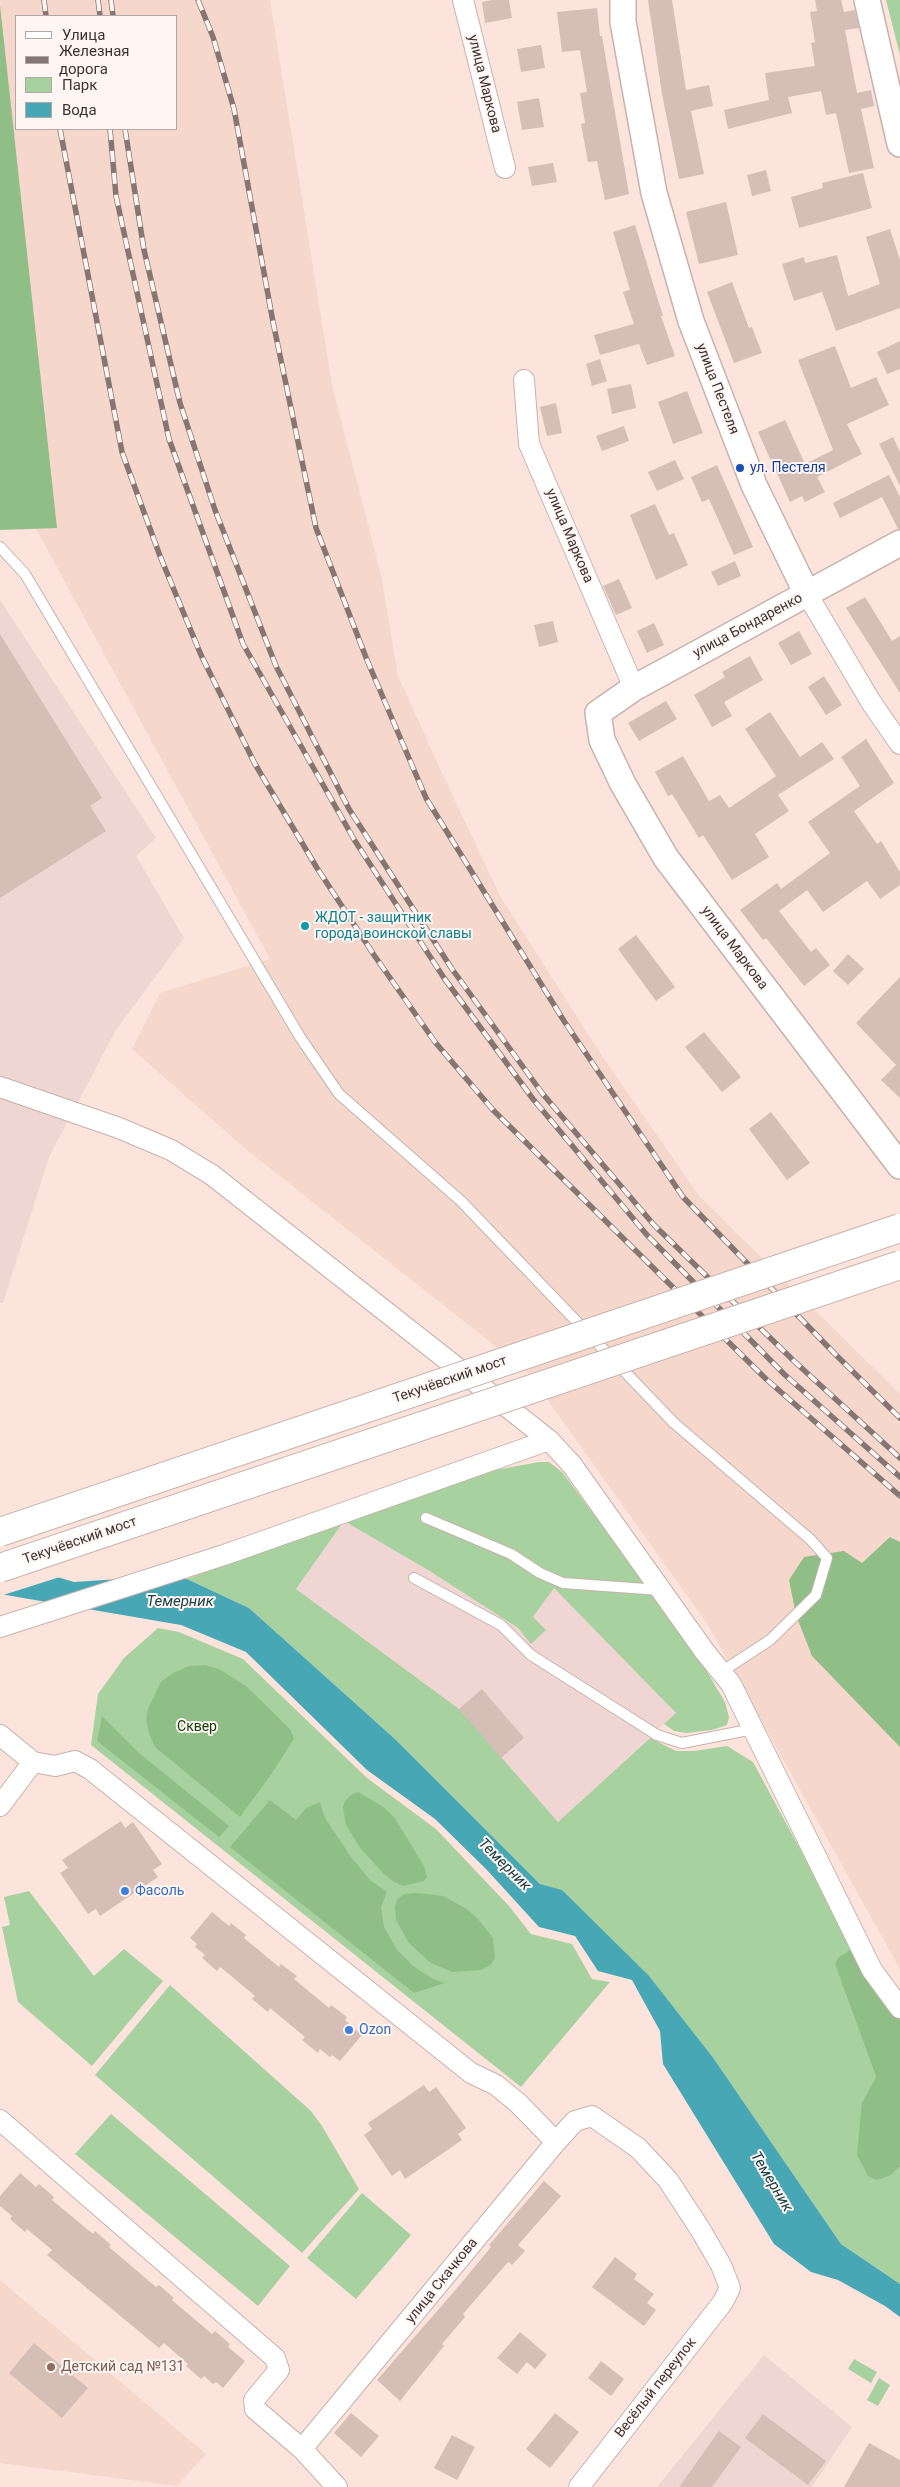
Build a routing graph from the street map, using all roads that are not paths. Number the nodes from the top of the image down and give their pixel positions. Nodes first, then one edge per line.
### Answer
1 (463, 0) edge
2 (622, 0) edge
3 (867, 0) edge
4 (895, 106) edge
5 (900, 144) edge
6 (505, 168) dead end
7 (524, 380) dead end
8 (900, 543) edge
9 (0, 547) edge
10 (807, 594) junction
11 (634, 688) junction
12 (598, 713) joint
13 (900, 744) edge
14 (0, 1087) edge
15 (900, 1166) edge
16 (900, 1228) edge
17 (900, 1265) edge
18 (549, 1440) junction
19 (426, 1518) dead end
20 (0, 1532) edge
21 (0, 1568) edge
22 (414, 1578) dead end
23 (661, 1590) junction
24 (6, 1625) edge
25 (721, 1672) junction
26 (753, 1729) junction
27 (0, 1735) edge
28 (33, 1762) junction
29 (0, 1806) edge
30 (900, 2008) edge
31 (0, 2120) edge
32 (556, 2142) junction
33 (730, 2288) joint
34 (302, 2449) junction
35 (337, 2487) edge
36 (579, 2487) edge

1 - 6 street, улица Маркова
2 - 10 street, улица Пестеля
3 - 4 street
4 - 5 street
7 - 11 street, улица Маркова
8 - 10 street, улица Бондаренко
9 - 25 lane
10 - 11 street, улица Бондаренко
10 - 13 street, улица Пестеля
11 - 12 street, улица Бондаренко
12 - 15 street, улица Маркова
14 - 18 street
16 - 20 main road, Текучёвский мост, bridge
17 - 21 main road, Текучёвский мост, bridge
18 - 23 street
18 - 24 street
19 - 23 lane
22 - 26 lane
23 - 25 street
25 - 26 street
26 - 30 street
27 - 28 street
28 - 29 street
28 - 32 street
31 - 34 street
32 - 33 street, улица Скачкова
32 - 34 street, улица Скачкова
33 - 36 street, Весёлый переулок
34 - 35 street

